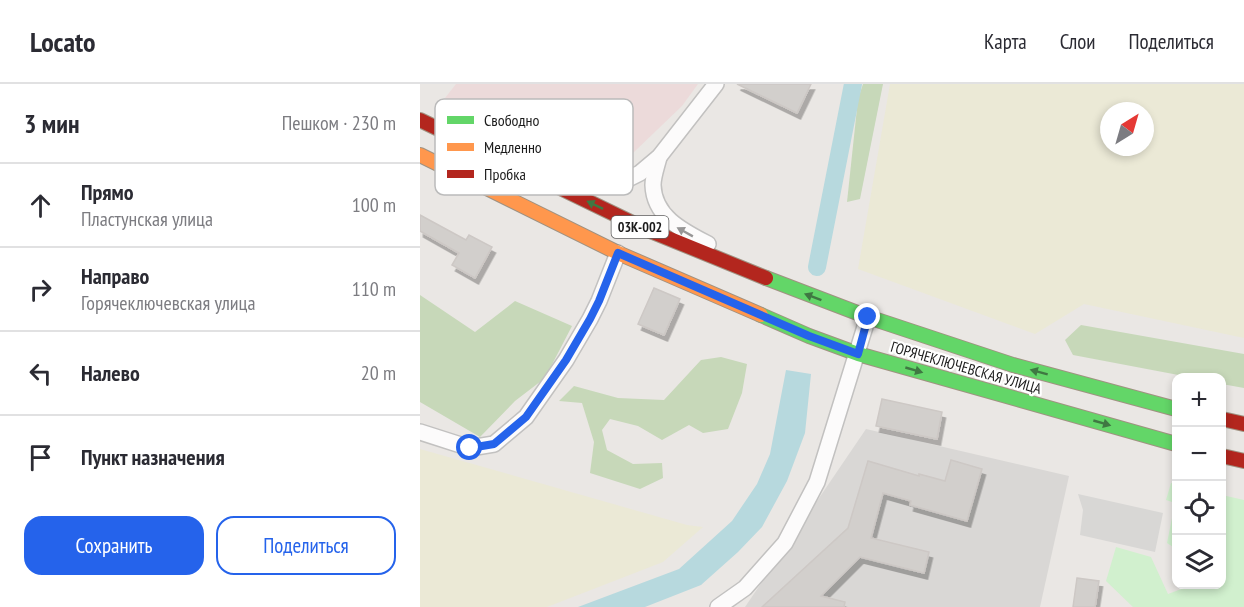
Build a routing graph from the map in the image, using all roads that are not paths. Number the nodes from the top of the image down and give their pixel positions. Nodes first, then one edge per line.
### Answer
1 (716, 84) edge
2 (420, 120) edge
3 (435, 127) edge
4 (420, 155) edge
5 (659, 158) junction
6 (435, 162) edge
7 (633, 176) edge
8 (501, 195) edge
9 (575, 195) edge
10 (618, 253) junction
11 (773, 281) junction
12 (868, 317) junction
13 (858, 354) junction
14 (1172, 408) edge
15 (1226, 420) edge
16 (1244, 424) edge
17 (420, 432) edge
18 (1172, 443) edge
19 (1226, 457) edge
20 (1244, 461) edge
21 (718, 607) edge

1 - 5 street
2 - 3 main road, 03К-002
4 - 6 main road, 03К-002
5 - 7 street
11 -> 5 street
8 - 10 main road, 03К-002
11 -> 9 main road, 03К-002
10 - 13 main road, ГОРЯЧЕКЛЮЧЕВСКАЯ УЛИЦА / 03К-002
10 - 17 street
12 -> 11 main road, 03К-002
12 - 13 street
14 -> 12 main road, 03К-002
13 -> 18 main road, ГОРЯЧЕКЛЮЧЕВСКАЯ УЛИЦА / 03К-002
13 - 21 street
15 - 16 main road
19 - 20 main road

